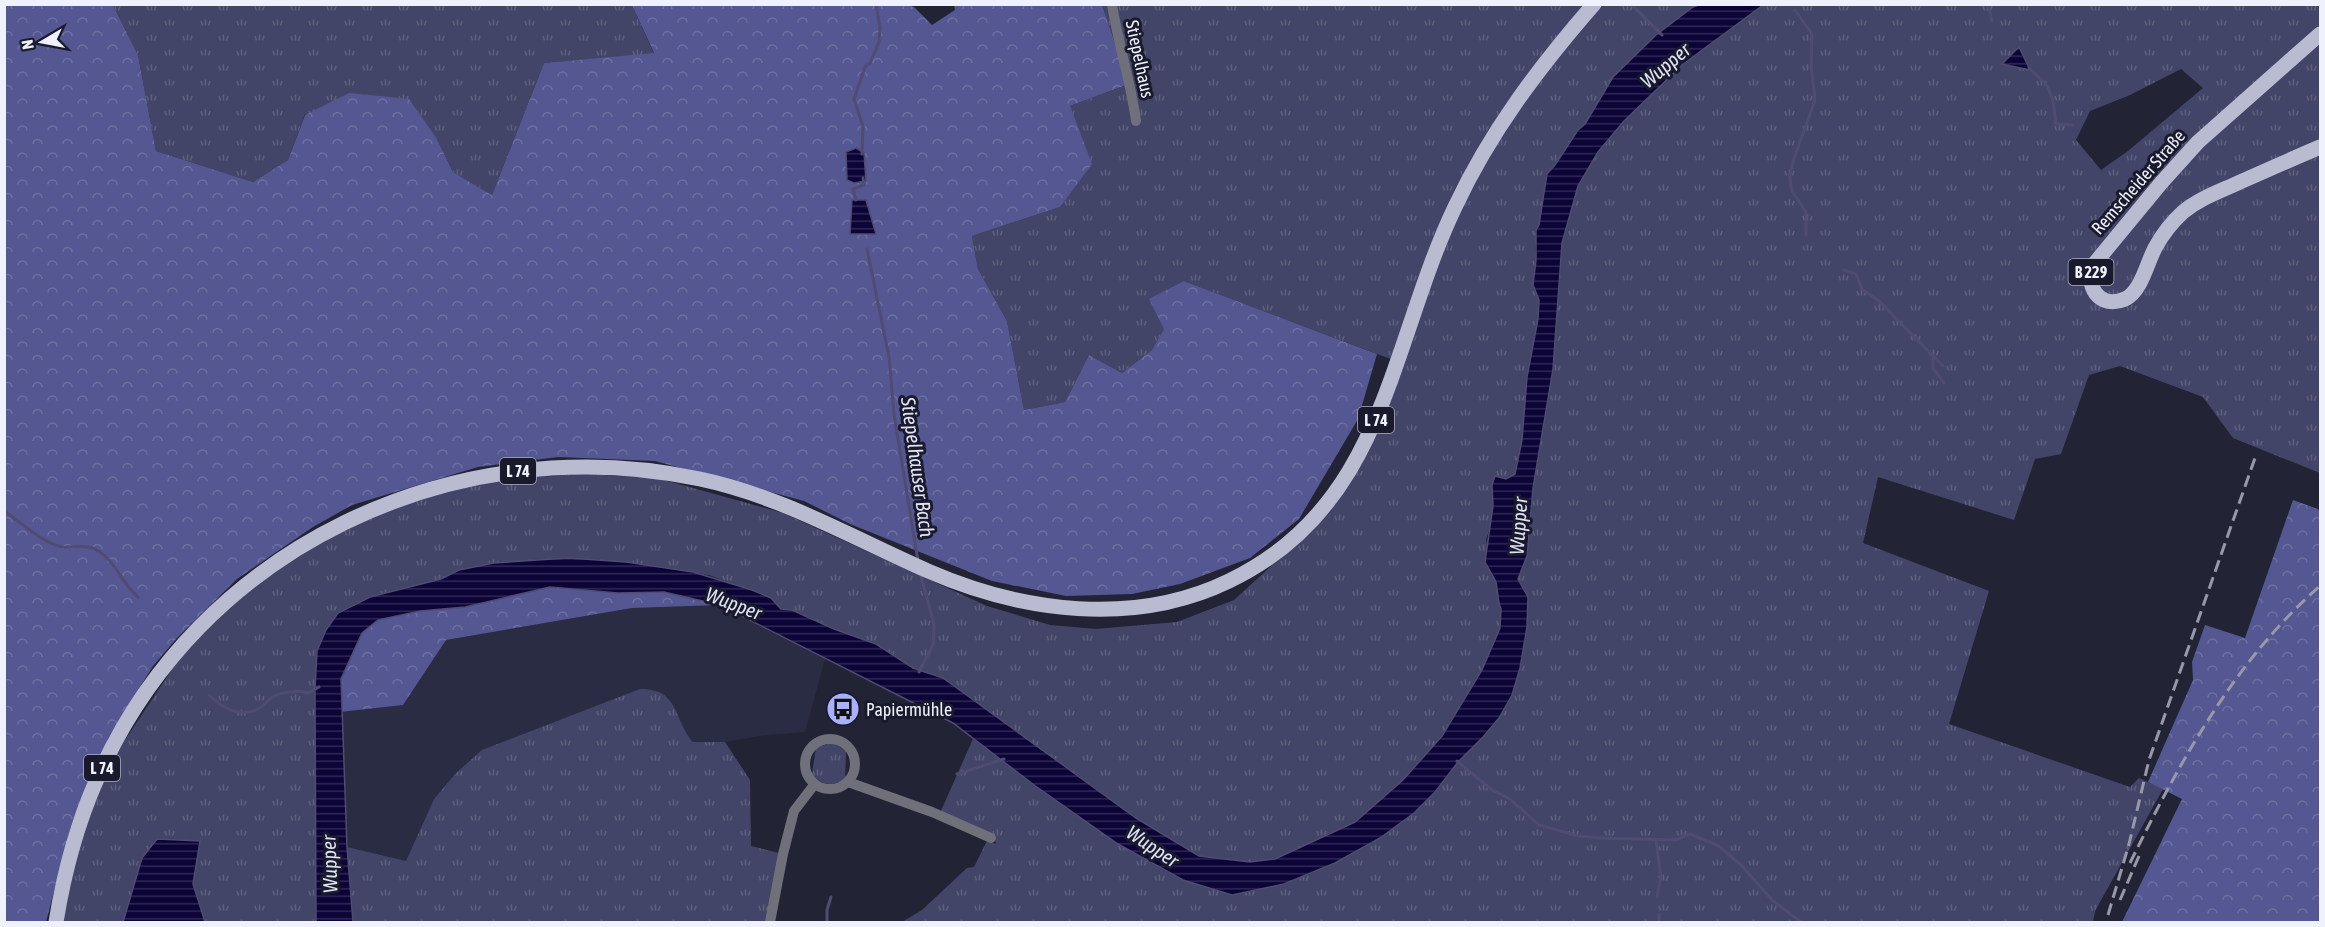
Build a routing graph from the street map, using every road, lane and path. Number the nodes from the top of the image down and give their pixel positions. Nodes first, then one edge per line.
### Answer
1 (1112, 4) edge
2 (1594, 4) edge
3 (2320, 34) edge
4 (1136, 121) dead end
5 (2320, 147) edge
6 (848, 782) junction
7 (814, 785) junction
8 (991, 838) dead end
9 (56, 922) edge
10 (770, 922) edge

1 - 4 street, Stiepelhaus
2 - 9 main road, L 74
3 - 5 main road, Remscheider Straße / B 229
6 - 7 street
6 - 7 street
6 - 8 street
7 - 10 street

